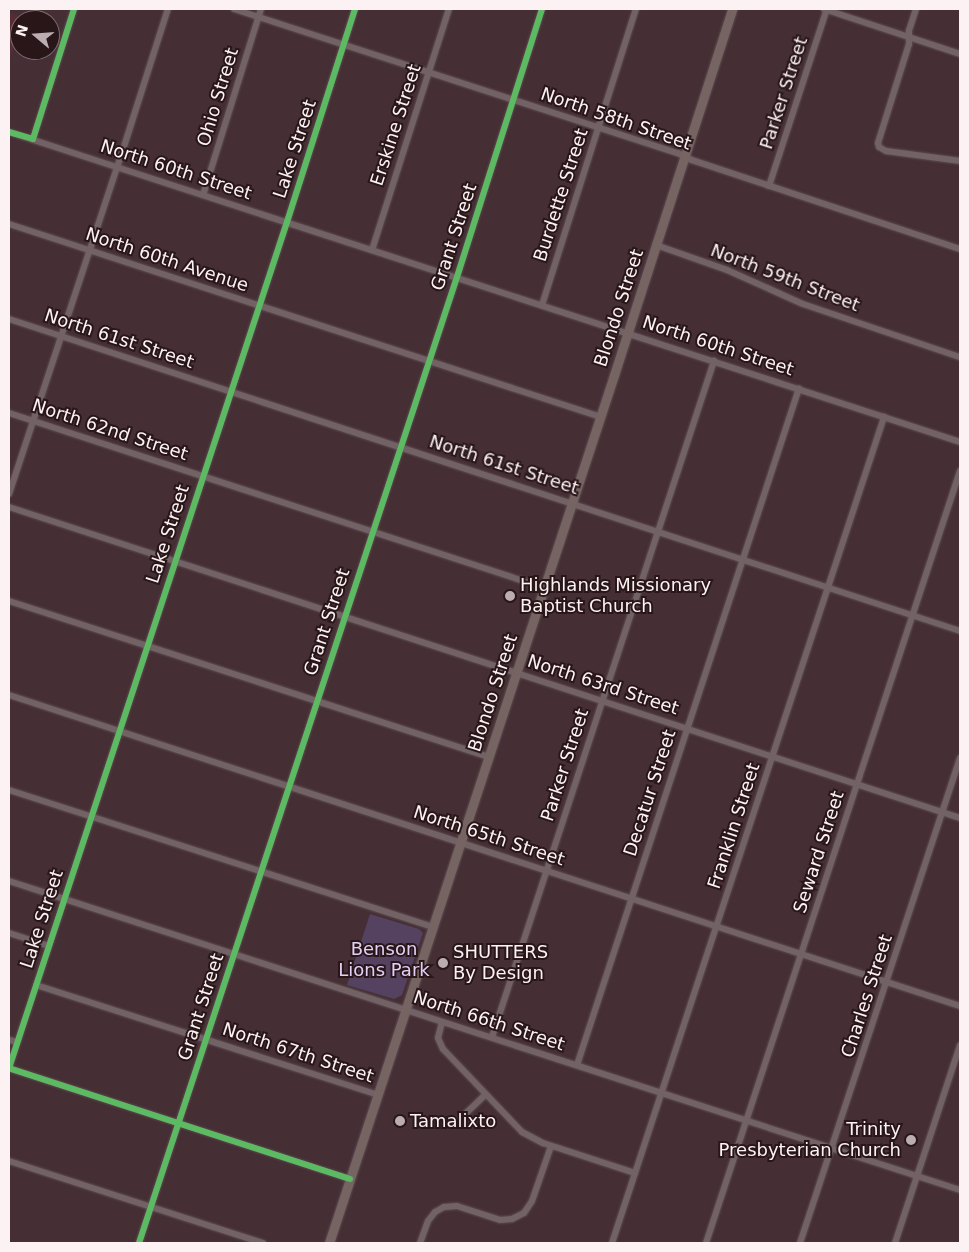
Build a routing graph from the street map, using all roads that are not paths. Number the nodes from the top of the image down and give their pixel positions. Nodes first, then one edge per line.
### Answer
1 (74, 9) edge
2 (168, 9) edge
3 (234, 9) edge
4 (261, 9) edge
5 (355, 9) edge
6 (449, 9) edge
7 (542, 9) edge
8 (636, 9) edge
9 (732, 9) edge
10 (826, 9) edge
11 (916, 9) edge
12 (258, 17) junction
13 (909, 37) junction
14 (344, 44) junction
15 (960, 54) edge
16 (429, 72) junction
17 (513, 100) junction
18 (598, 127) junction
19 (9, 132) edge
20 (33, 139) junction
21 (684, 156) junction
22 (960, 161) edge
23 (117, 167) junction
24 (769, 186) junction
25 (203, 195) junction
26 (287, 222) junction
27 (9, 224) edge
28 (656, 245) junction
29 (960, 249) edge
30 (372, 250) junction
31 (89, 251) junction
32 (457, 277) junction
33 (542, 305) junction
34 (259, 306) junction
35 (9, 319) edge
36 (628, 333) junction
37 (61, 336) junction
38 (960, 356) edge
39 (714, 361) junction
40 (429, 362) junction
41 (798, 388) junction
42 (231, 391) junction
43 (9, 413) edge
44 (601, 417) junction
45 (884, 417) junction
46 (33, 420) junction
47 (960, 442) edge
48 (401, 446) junction
49 (960, 471) edge
50 (203, 476) junction
51 (9, 494) edge
52 (572, 503) junction
53 (9, 507) edge
54 (372, 531) junction
55 (658, 532) junction
56 (742, 560) junction
57 (175, 561) junction
58 (545, 588) junction
59 (828, 588) junction
60 (9, 601) edge
61 (912, 615) junction
62 (344, 616) junction
63 (960, 631) edge
64 (146, 646) junction
65 (517, 672) junction
66 (9, 695) edge
67 (602, 700) junction
68 (317, 702) junction
69 (688, 728) junction
70 (119, 731) junction
71 (772, 756) junction
72 (489, 757) junction
73 (960, 758) edge
74 (858, 784) junction
75 (289, 786) junction
76 (9, 790) edge
77 (942, 812) junction
78 (90, 816) junction
79 (960, 818) edge
80 (461, 842) junction
81 (547, 870) junction
82 (261, 871) junction
83 (9, 881) edge
84 (632, 898) junction
85 (64, 899) junction
86 (717, 926) junction
87 (433, 927) junction
88 (9, 933) edge
89 (49, 946) junction
90 (802, 954) junction
91 (234, 955) junction
92 (887, 982) junction
93 (36, 984) junction
94 (960, 1006) edge
95 (406, 1010) junction
96 (442, 1022) junction
97 (492, 1037) junction
98 (9, 1040) edge
99 (207, 1040) junction
100 (17, 1042) junction
101 (960, 1045) edge
102 (577, 1065) junction
103 (9, 1068) edge
104 (662, 1092) junction
105 (378, 1095) junction
106 (485, 1095) junction
107 (459, 1120) dead end
108 (747, 1120) junction
109 (179, 1123) junction
110 (551, 1146) junction
111 (832, 1148) junction
112 (9, 1161) edge
113 (635, 1173) junction
114 (917, 1175) junction
115 (350, 1179) junction
116 (960, 1190) edge
117 (151, 1207) junction
118 (139, 1243) edge
119 (263, 1243) edge
120 (329, 1243) edge
121 (420, 1243) edge
122 (612, 1243) edge
123 (706, 1243) edge
124 (800, 1243) edge
125 (895, 1243) edge

1 - 20 street
2 - 23 street
3 - 12 street, North 58th Street
4 - 12 street, Ohio Street
5 - 14 street, Lake Street
6 - 16 street, Erskine Street
7 - 17 street, Grant Street
8 - 18 street, Burdette Street
9 - 21 main road, Blondo Street
10 - 13 street
10 - 24 street, Parker Street
11 - 13 street
12 - 14 street, North 58th Street
12 - 25 street, Ohio Street
13 - 15 street
13 - 22 street
14 - 16 street, North 58th Street
14 - 26 street, Lake Street
16 - 17 street, North 58th Street
16 - 30 street, Erskine Street
17 - 18 street, North 58th Street
17 - 32 street, Grant Street
18 - 21 street, North 58th Street
18 - 33 street, Burdette Street
19 - 20 street, North 60th Street
20 - 23 street, North 60th Street
21 - 24 street, North 58th Street
21 - 28 main road, Blondo Street
23 - 25 street, North 60th Street
23 - 31 street
24 - 29 street, North 58th Street
25 - 26 street, North 60th Street
26 - 30 street, North 60th Street
26 - 34 street, Lake Street
27 - 31 street, North 60th Avenue
28 - 36 main road, Blondo Street
28 - 38 street, North 59th Street
30 - 32 street, North 60th Street
31 - 34 street, North 60th Avenue
31 - 37 street
32 - 33 street, North 60th Street
32 - 40 street, Grant Street
33 - 36 street, North 60th Street
34 - 40 street, North 60th Avenue
34 - 42 street, Lake Street
35 - 37 street, North 61st Street
36 - 39 street, North 60th Street
36 - 44 main road, Blondo Street
37 - 42 street, North 61st Street
37 - 46 street
39 - 41 street, North 60th Street
39 - 55 street, Parker Street
40 - 44 street, North 60th Avenue
40 - 48 street, Grant Street
41 - 45 street, North 60th Street
41 - 56 street, Decatur Street
42 - 48 street, North 61st Street
42 - 50 street, Lake Street
43 - 46 street, North 62nd Street
44 - 52 main road, Blondo Street
45 - 47 street, North 60th Street
45 - 59 street, Franklin Street
46 - 50 street, North 62nd Street
46 - 51 street
48 - 52 street, North 61st Street
48 - 54 street, Grant Street
49 - 61 street, Seward Street
50 - 54 street, North 62nd Street
50 - 57 street, Lake Street
52 - 55 street, North 61st Street
52 - 58 main road, Blondo Street
53 - 57 street, North 63rd Street
54 - 58 street, North 62nd Street
54 - 62 street, Grant Street
55 - 56 street, North 61st Street
55 - 67 street, Parker Street
56 - 59 street, North 61st Street
56 - 69 street, Decatur Street
57 - 62 street, North 63rd Street
57 - 64 street, Lake Street
58 - 65 main road, Blondo Street
59 - 61 street, North 61st Street
59 - 71 street, Franklin Street
60 - 64 street
61 - 63 street, North 61st Street
61 - 74 street, Seward Street
62 - 65 street, North 63rd Street
62 - 68 street, Grant Street
64 - 68 street
64 - 70 street, Lake Street
65 - 67 street, North 63rd Street
65 - 72 main road, Blondo Street
66 - 70 street, North 65th Street
67 - 69 street, North 63rd Street
67 - 81 street, Parker Street
68 - 72 street
68 - 75 street, Grant Street
69 - 71 street, North 63rd Street
69 - 84 street, Decatur Street
70 - 75 street, North 65th Street
70 - 78 street, Lake Street
71 - 74 street, North 63rd Street
71 - 86 street, Franklin Street
72 - 80 main road, Blondo Street
73 - 77 street, Charles Street
74 - 77 street, North 63rd Street
74 - 90 street, Seward Street
75 - 80 street, North 65th Street
75 - 82 street, Grant Street
76 - 78 street
77 - 79 street, North 63rd Street
77 - 92 street, Charles Street
78 - 82 street
78 - 85 street, Lake Street
80 - 81 street, North 65th Street
80 - 87 main road, Blondo Street
81 - 84 street, North 65th Street
81 - 97 street, Parker Street
82 - 87 street
82 - 91 street, Grant Street
83 - 85 street, North 66th Street
84 - 86 street, North 65th Street
84 - 102 street, Decatur Street
85 - 89 street, Lake Street
85 - 91 street, North 66th Street
86 - 90 street, North 65th Street
86 - 104 street, Franklin Street
87 - 95 main road, Blondo Street
88 - 89 street
89 - 93 street, Lake Street
90 - 92 street, North 65th Street
90 - 108 street, Seward Street
91 - 95 street, North 66th Street
91 - 99 street, Grant Street
92 - 94 street, North 65th Street
92 - 111 street, Charles Street
93 - 99 street, North 67th Street
93 - 100 street, Lake Street
95 - 96 street, North 66th Street
95 - 105 main road, Blondo Street
96 - 97 street, North 66th Street
96 - 106 street
97 - 102 street, North 66th Street
98 - 100 street
99 - 105 street, North 67th Street
99 - 109 street, Grant Street
100 - 103 street, Lake Street
101 - 114 street
102 - 104 street, North 66th Street
103 - 109 street
104 - 108 street, North 66th Street
104 - 113 street, Franklin Street
105 - 115 main road, Blondo Street
106 - 107 street
106 - 110 street
108 - 111 street, North 66th Street
108 - 123 street, Seward Street
109 - 115 street
109 - 117 street, Grant Street
110 - 113 street
110 - 121 street
111 - 114 street, North 66th Street
111 - 124 street, Charles Street
112 - 117 street
113 - 122 street, Franklin Street
114 - 116 street, North 66th Street
114 - 125 street
115 - 120 main road, Blondo Street
117 - 118 street, Grant Street
117 - 119 street

